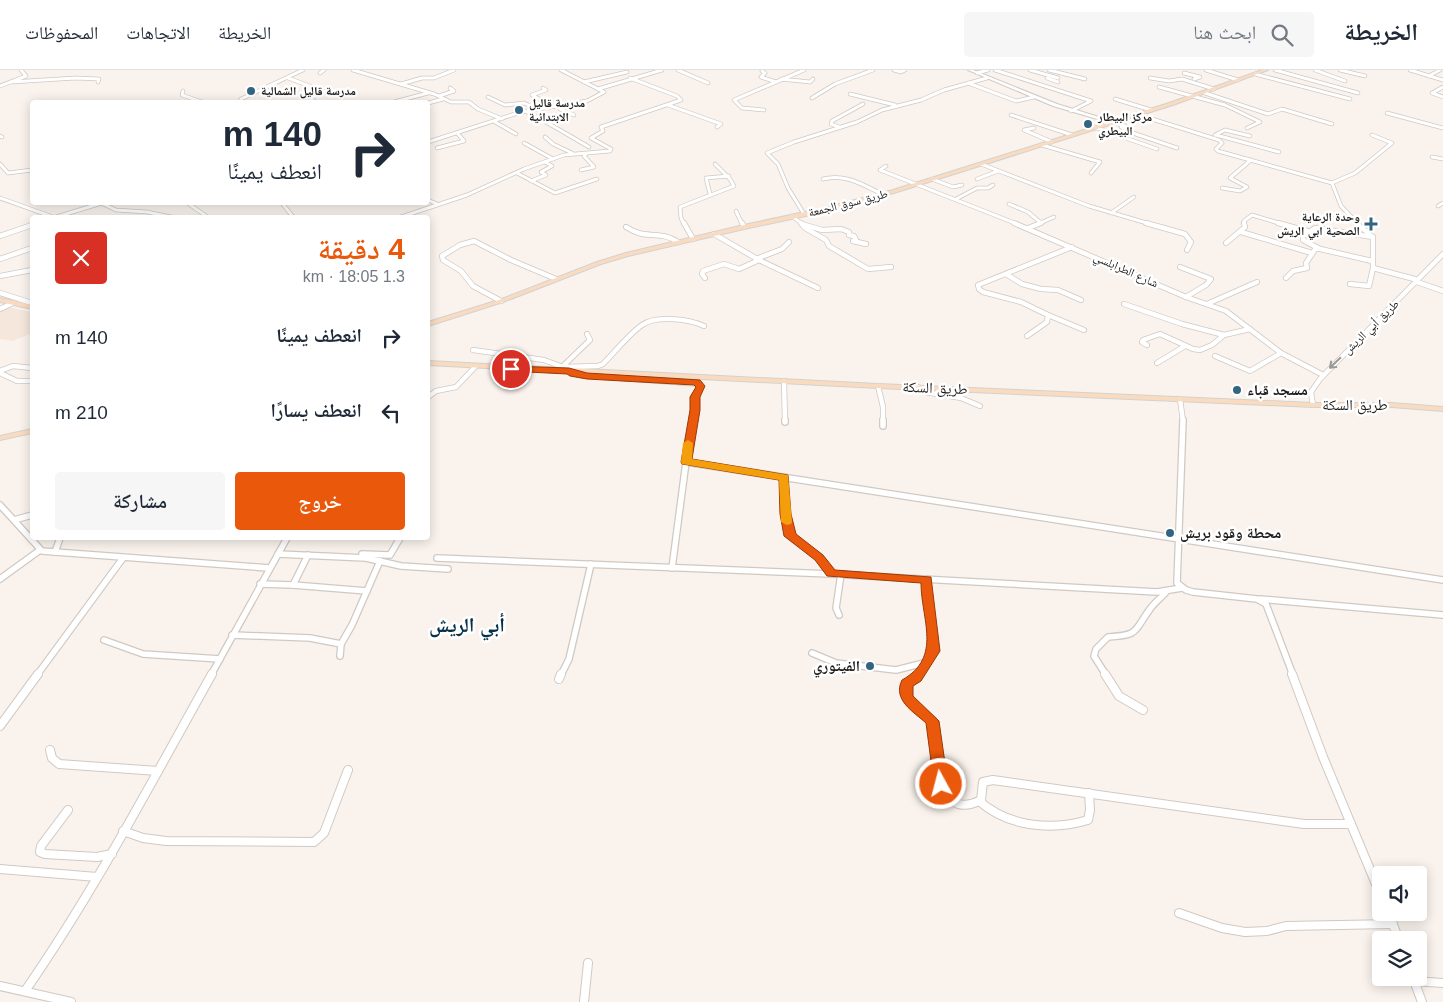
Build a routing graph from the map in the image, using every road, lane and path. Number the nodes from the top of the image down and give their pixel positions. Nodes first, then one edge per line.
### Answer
1 (22, 70) edge
2 (290, 70) edge
3 (302, 70) edge
4 (324, 70) edge
5 (353, 70) edge
6 (454, 70) edge
7 (561, 70) edge
8 (662, 70) edge
9 (678, 70) edge
10 (804, 70) edge
11 (873, 70) edge
12 (894, 70) edge
13 (905, 70) edge
14 (970, 70) edge
15 (988, 70) edge
16 (994, 70) edge
17 (1030, 70) edge
18 (1050, 70) edge
19 (1206, 70) edge
20 (1266, 70) edge
21 (1276, 70) edge
22 (1315, 70) edge
23 (1340, 70) edge
24 (1410, 70) edge
25 (1440, 70) edge
26 (762, 71) edge
27 (1185, 71) edge
28 (320, 72) dead end
29 (627, 72) dead end
30 (977, 73) junction
31 (1255, 74) junction
32 (1365, 76) dead end
33 (1429, 76) junction
34 (288, 78) junction
35 (630, 78) junction
36 (986, 78) junction
37 (1150, 78) dead end
38 (781, 79) junction
39 (813, 79) dead end
40 (1085, 79) dead end
41 (1182, 79) junction
42 (1194, 79) dead end
43 (1058, 80) dead end
44 (1238, 80) junction
45 (1443, 80) edge
46 (1345, 81) dead end
47 (11, 82) junction
48 (98, 82) dead end
49 (584, 82) junction
50 (776, 82) junction
51 (708, 83) dead end
52 (968, 83) junction
53 (398, 84) junction
54 (0, 86) edge
55 (1159, 87) dead end
56 (1443, 87) edge
57 (450, 88) dead end
58 (543, 88) dead end
59 (598, 89) junction
60 (1214, 89) junction
61 (183, 91) dead end
62 (428, 93) junction
63 (1205, 93) junction
64 (1358, 93) dead end
65 (850, 94) dead end
66 (1195, 96) junction
67 (441, 97) junction
68 (488, 97) dead end
69 (1034, 97) junction
70 (1443, 97) edge
71 (812, 98) dead end
72 (1116, 99) dead end
73 (1350, 99) dead end
74 (196, 100) edge
75 (242, 100) edge
76 (312, 100) edge
77 (402, 100) edge
78 (430, 102) edge
79 (863, 104) dead end
80 (558, 105) junction
81 (668, 105) junction
82 (895, 105) junction
83 (551, 106) junction
84 (537, 109) junction
85 (764, 110) dead end
86 (1071, 110) junction
87 (1151, 110) junction
88 (528, 112) junction
89 (1387, 113) dead end
90 (1136, 114) junction
91 (574, 115) dead end
92 (1011, 116) dead end
93 (502, 119) junction
94 (495, 122) junction
95 (1113, 122) junction
96 (1332, 124) dead end
97 (839, 127) junction
98 (717, 128) dead end
99 (1034, 128) dead end
100 (1094, 128) junction
101 (1247, 128) dead end
102 (1443, 128) edge
103 (458, 134) junction
104 (516, 134) dead end
105 (1072, 135) junction
106 (1216, 135) junction
107 (1372, 135) dead end
108 (1250, 136) dead end
109 (546, 137) dead end
110 (1211, 137) junction
111 (430, 141) edge
112 (1052, 142) junction
113 (524, 143) dead end
114 (1042, 145) junction
115 (589, 147) dead end
116 (437, 148) dead end
117 (1177, 148) dead end
118 (1157, 149) dead end
119 (1279, 152) dead end
120 (574, 154) junction
121 (586, 154) junction
122 (1432, 157) dead end
123 (553, 159) junction
124 (1443, 159) edge
125 (1251, 160) junction
126 (545, 162) junction
127 (0, 164) edge
128 (716, 164) dead end
129 (981, 164) junction
130 (886, 166) dead end
131 (30, 170) edge
132 (581, 170) dead end
133 (998, 171) junction
134 (517, 173) junction
135 (1091, 173) dead end
136 (729, 176) junction
137 (823, 178) dead end
138 (597, 179) dead end
139 (932, 179) junction
140 (977, 179) dead end
141 (531, 181) junction
142 (1332, 182) junction
143 (918, 183) junction
144 (962, 184) dead end
145 (993, 185) dead end
146 (1222, 188) dead end
147 (710, 194) junction
148 (882, 194) junction
149 (1134, 197) dead end
150 (0, 198) edge
151 (956, 198) junction
152 (430, 201) edge
153 (1443, 203) edge
154 (437, 204) junction
155 (1009, 204) dead end
156 (96, 205) edge
157 (107, 205) edge
158 (190, 205) edge
159 (283, 205) edge
160 (1438, 206) dead end
161 (736, 212) dead end
162 (1111, 213) junction
163 (804, 214) junction
164 (41, 215) edge
165 (63, 215) edge
166 (162, 215) edge
167 (205, 215) edge
168 (291, 215) edge
169 (406, 215) edge
170 (792, 216) junction
171 (1054, 217) dead end
172 (1041, 223) junction
173 (802, 224) junction
174 (30, 226) edge
175 (626, 227) dead end
176 (744, 227) junction
177 (1028, 228) junction
178 (1307, 231) junction
179 (1241, 232) junction
180 (714, 234) junction
181 (0, 236) edge
182 (1372, 238) junction
183 (693, 239) junction
184 (678, 242) junction
185 (789, 242) dead end
186 (1226, 242) dead end
187 (866, 244) dead end
188 (1072, 246) junction
189 (1318, 248) junction
190 (30, 249) edge
191 (1188, 250) dead end
192 (1312, 253) junction
193 (1443, 254) edge
194 (0, 259) edge
195 (758, 260) junction
196 (1372, 261) junction
197 (891, 267) dead end
198 (1180, 267) dead end
199 (1373, 268) junction
200 (30, 270) edge
201 (1006, 274) junction
202 (0, 276) edge
203 (705, 278) dead end
204 (1286, 278) dead end
205 (556, 279) junction
206 (1417, 281) junction
207 (1258, 282) dead end
208 (1350, 284) dead end
209 (818, 288) dead end
210 (1443, 291) edge
211 (0, 293) edge
212 (1186, 296) junction
213 (0, 300) edge
214 (1081, 300) dead end
215 (30, 301) edge
216 (501, 301) junction
217 (13, 303) junction
218 (1124, 304) dead end
219 (1207, 304) junction
220 (30, 306) edge
221 (0, 308) edge
222 (1048, 316) junction
223 (430, 323) edge
224 (704, 326) dead end
225 (1250, 329) junction
226 (1084, 330) dead end
227 (587, 334) dead end
228 (1224, 335) junction
229 (1027, 336) dead end
230 (1147, 345) dead end
231 (1185, 346) junction
232 (472, 350) dead end
233 (1281, 353) junction
234 (1215, 356) dead end
235 (430, 363) edge
236 (1157, 363) dead end
237 (474, 367) junction
238 (30, 368) edge
239 (564, 370) junction
240 (0, 372) edge
241 (1323, 374) junction
242 (30, 381) edge
243 (784, 381) junction
244 (878, 386) junction
245 (918, 387) junction
246 (430, 396) edge
247 (1180, 399) junction
248 (1314, 405) junction
249 (980, 406) dead end
250 (1443, 409) edge
251 (785, 422) dead end
252 (883, 426) dead end
253 (30, 431) edge
254 (0, 438) edge
255 (686, 462) junction
256 (784, 477) junction
257 (0, 505) edge
258 (30, 516) edge
259 (14, 520) junction
260 (30, 538) edge
261 (1178, 538) junction
262 (31, 540) edge
263 (59, 540) edge
264 (286, 540) edge
265 (399, 540) edge
266 (40, 550) junction
267 (54, 552) junction
268 (279, 552) junction
269 (308, 555) junction
270 (123, 558) junction
271 (437, 558) dead end
272 (380, 562) junction
273 (592, 564) junction
274 (269, 568) junction
275 (672, 568) junction
276 (448, 569) dead end
277 (831, 574) junction
278 (841, 574) junction
279 (0, 579) edge
280 (927, 579) junction
281 (1443, 580) edge
282 (260, 584) junction
283 (293, 585) junction
284 (1182, 588) junction
285 (367, 590) junction
286 (1166, 592) junction
287 (1257, 599) junction
288 (839, 615) dead end
289 (1443, 615) edge
290 (232, 635) junction
291 (104, 640) dead end
292 (341, 644) junction
293 (812, 653) dead end
294 (340, 656) dead end
295 (220, 659) junction
296 (928, 662) junction
297 (559, 679) dead end
298 (1143, 710) dead end
299 (0, 726) edge
300 (50, 750) dead end
301 (348, 770) dead end
302 (158, 771) junction
303 (1089, 794) junction
304 (979, 801) junction
305 (68, 810) dead end
306 (1351, 824) junction
307 (123, 831) junction
308 (112, 854) junction
309 (0, 869) edge
310 (1372, 874) edge
311 (97, 877) junction
312 (1179, 913) dead end
313 (1392, 921) edge
314 (1393, 924) junction
315 (1395, 931) edge
316 (588, 963) dead end
317 (1427, 981) edge
318 (1443, 983) edge
319 (0, 986) edge
320 (1416, 986) edge
321 (25, 991) junction
322 (71, 1002) edge
323 (584, 1002) edge
324 (1422, 1002) edge

1 - 47 street
2 - 3 street
3 - 34 street
4 - 28 street
5 - 53 street
6 - 53 street
7 - 49 street
8 - 35 street
9 - 51 street
10 - 38 street
11 - 71 street
12 - 13 street
14 - 30 main road
15 - 30 street
16 - 86 street
17 - 43 street
18 - 40 street
19 - 44 street
20 - 31 main road, طريق سوق الجمعة
21 - 64 street
22 - 46 street
23 - 32 street
24 - 33 street
25 - 33 street
26 - 50 street
27 - 41 street
27 - 42 street
29 - 49 street
30 - 36 main road
31 - 44 main road, طريق سوق الجمعة
31 - 73 street
33 - 45 street
34 - 75 street
34 - 76 street
35 - 59 street
35 - 81 street
36 - 52 street
36 - 69 main road
37 - 41 street
38 - 39 street
38 - 50 street
41 - 60 street
44 - 60 main road, طريق سوق الجمعة
47 - 48 street
47 - 54 street
49 - 59 street
50 - 85 street
52 - 69 street
52 - 82 street
53 - 62 street
55 - 66 street
56 - 70 street
57 - 67 street
58 - 83 street
59 - 80 street
60 - 63 main road, طريق سوق الجمعة
61 - 74 street
62 - 67 street
62 - 77 street
63 - 66 main road, طريق سوق الجمعة
63 - 96 street
65 - 82 street
66 - 87 main road, طريق سوق الجمعة
66 - 101 street
67 - 78 street
67 - 93 street
68 - 84 street
69 - 86 main road
72 - 87 street
79 - 97 street
80 - 83 street
80 - 91 street
81 - 98 street
81 - 121 street
82 - 97 street
83 - 84 street
84 - 88 street
86 - 95 main road
87 - 90 main road, طريق سوق الجمعة
88 - 93 street
88 - 115 street
89 - 102 street
90 - 95 main road, طريق سوق الجمعة
90 - 110 street
92 - 105 street
93 - 94 street
94 - 103 street
94 - 104 street
95 - 100 main road, طريق سوق الجمعة
95 - 117 street
97 - 163 street
99 - 112 street
100 - 105 main road, طريق سوق الجمعة
100 - 118 street
103 - 111 street
103 - 116 street
105 - 112 main road, طريق سوق الجمعة
106 - 108 street
106 - 110 street
106 - 119 street
107 - 142 street
109 - 120 street
110 - 125 street
112 - 114 main road, طريق سوق الجمعة
113 - 123 street
114 - 129 main road, طريق سوق الجمعة
114 - 135 street
120 - 121 street
120 - 123 street
121 - 132 street
122 - 124 street
123 - 126 street
125 - 142 street
125 - 146 street
126 - 134 street
126 - 141 street
127 - 131 street
128 - 136 street
129 - 133 street
129 - 139 main road, طريق سوق الجمعة
130 - 143 street, شارع الطرابلسي
133 - 140 street
133 - 162 street
134 - 141 street
134 - 154 street
136 - 147 street
136 - 147 street
137 - 148 street
138 - 141 street
139 - 143 main road, طريق سوق الجمعة
139 - 144 street
142 - 182 street
143 - 148 main road, طريق سوق الجمعة
143 - 151 street, شارع الطرابلسي
145 - 151 street
147 - 183 street
148 - 163 main road, طريق سوق الجمعة
149 - 162 street
150 - 164 street
151 - 177 street, شارع الطرابلسي
152 - 154 street
153 - 160 street
154 - 169 street
155 - 172 street
156 - 165 street
157 - 166 street
158 - 167 street
159 - 168 street
161 - 176 street
162 - 191 street
163 - 170 main road, طريق سوق الجمعة
170 - 173 street
170 - 176 main road, طريق سوق الجمعة
171 - 172 street
172 - 177 street
173 - 187 street
173 - 197 street
174 - 181 street
175 - 184 street
176 - 180 main road, طريق سوق الجمعة
177 - 188 street, شارع الطرابلسي
178 - 179 street
178 - 182 street
178 - 189 street
179 - 186 street
179 - 192 street
180 - 183 main road, طريق سوق الجمعة
180 - 195 street
182 - 196 street
183 - 184 main road, طريق سوق الجمعة
184 - 205 main road, طريق سوق الجمعة
185 - 195 street
188 - 201 street
188 - 212 street, شارع الطرابلسي
189 - 192 street
189 - 196 street
190 - 194 street
192 - 204 street
193 - 206 street, طريق أبي الريش
195 - 203 street
195 - 209 street
196 - 199 street
198 - 212 street
199 - 206 street
199 - 208 street
200 - 202 street
201 - 214 street
201 - 222 street
205 - 216 main road, طريق سوق الجمعة
205 - 216 street
206 - 210 street
206 -> 241 street, طريق أبي الريش
207 - 219 street
211 - 215 street
212 - 219 street, شارع الطرابلسي
213 - 217 main road
216 - 223 main road, طريق سوق الجمعة
217 - 220 main road
217 - 221 street
218 - 228 street
219 - 225 street, شارع الطرابلسي
222 - 226 street
222 - 229 street
224 - 239 street
225 - 228 street
225 - 233 street, شارع الطرابلسي
227 - 239 street
228 - 231 street
230 - 231 street
231 - 236 street
232 - 239 street
233 - 234 street
233 - 241 street, شارع الطرابلسي
235 - 237 main road, طريق السكة
237 - 239 main road, طريق السكة
237 - 246 street
238 - 240 street
239 - 243 main road, طريق السكة
239 - 255 street
240 - 242 street
241 - 248 street, طريق أبي الريش
243 - 244 main road, طريق السكة
243 - 251 street
244 - 245 main road, طريق السكة
244 - 252 street
245 - 247 main road, طريق السكة
245 - 249 street
247 - 248 main road, طريق السكة
247 - 261 street
248 - 250 main road, طريق السكة
253 - 254 main road
255 - 256 street
255 - 275 street
256 - 261 street
256 - 277 street
257 - 259 street
258 - 259 street
259 - 260 street
261 - 281 street
261 - 284 street
262 - 266 street
263 - 267 street
264 - 268 street
265 - 268 street
266 - 267 street
266 - 279 street
267 - 270 street
268 - 269 street
268 - 274 street
269 - 272 street
269 - 283 street
270 - 274 street
270 - 299 street
271 - 273 street
272 - 276 street
272 - 285 street
273 - 275 street
273 - 297 street
274 - 282 street
275 - 277 street
277 - 278 street
278 - 280 street
278 - 288 street
280 - 286 street
280 - 296 street
282 - 283 street
282 - 290 street
283 - 285 street
284 - 286 street
284 - 287 street
285 - 292 street
286 - 298 street
287 - 289 street
287 - 306 street
290 - 292 street
290 - 295 street
291 - 295 street
292 - 294 street
293 - 296 street
295 - 302 street
296 - 304 street
300 - 302 street
301 - 307 street
302 - 307 street
303 - 304 street
303 - 304 street
303 - 306 street
305 - 308 street
306 - 310 street
307 - 308 street
308 - 311 street
309 - 311 street
311 - 321 street
312 - 314 street
313 - 314 street
314 - 315 street
316 - 323 street
317 - 318 street
319 - 321 street
320 - 324 street
321 - 322 street

